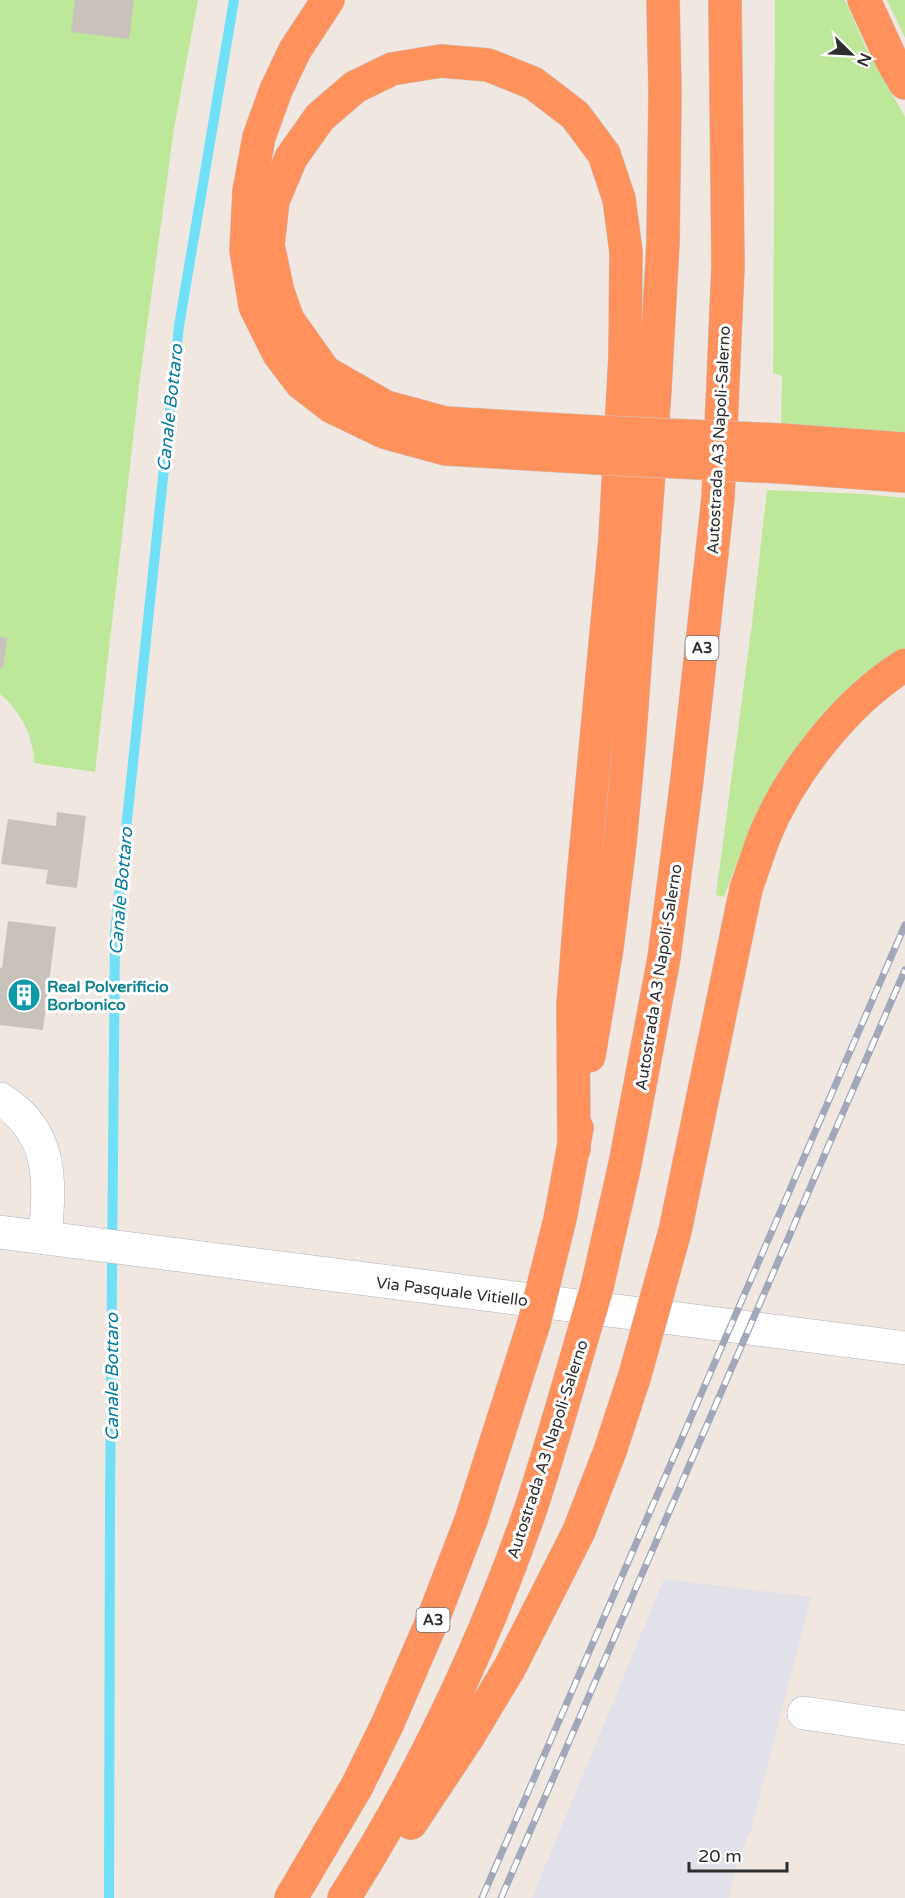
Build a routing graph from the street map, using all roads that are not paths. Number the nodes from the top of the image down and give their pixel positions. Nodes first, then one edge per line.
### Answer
1 (328, 0) edge
2 (663, 0) edge
3 (725, 0) edge
4 (864, 0) edge
5 (905, 83) edge
6 (597, 445) junction
7 (905, 449) edge
8 (782, 453) junction
9 (905, 476) edge
10 (905, 665) edge
11 (0, 1099) edge
12 (574, 1149) junction
13 (0, 1232) edge
14 (45, 1238) junction
15 (905, 1348) edge
16 (804, 1713) dead end
17 (905, 1728) edge
18 (291, 1898) edge
19 (344, 1898) edge
20 (352, 1898) edge

1 - 6 highway
2 - 12 highway, A3
3 - 19 highway, Autostrada A3 Napoli-Salerno / A3, bridge
4 - 5 highway
6 - 8 highway, bridge
6 - 12 highway
7 - 8 highway
8 - 9 highway
10 - 20 highway, bridge
11 - 14 street
12 - 18 highway, A3, bridge
13 - 14 street, Via Pasquale Vitiello
14 - 15 street, Via Pasquale Vitiello
16 - 17 street

